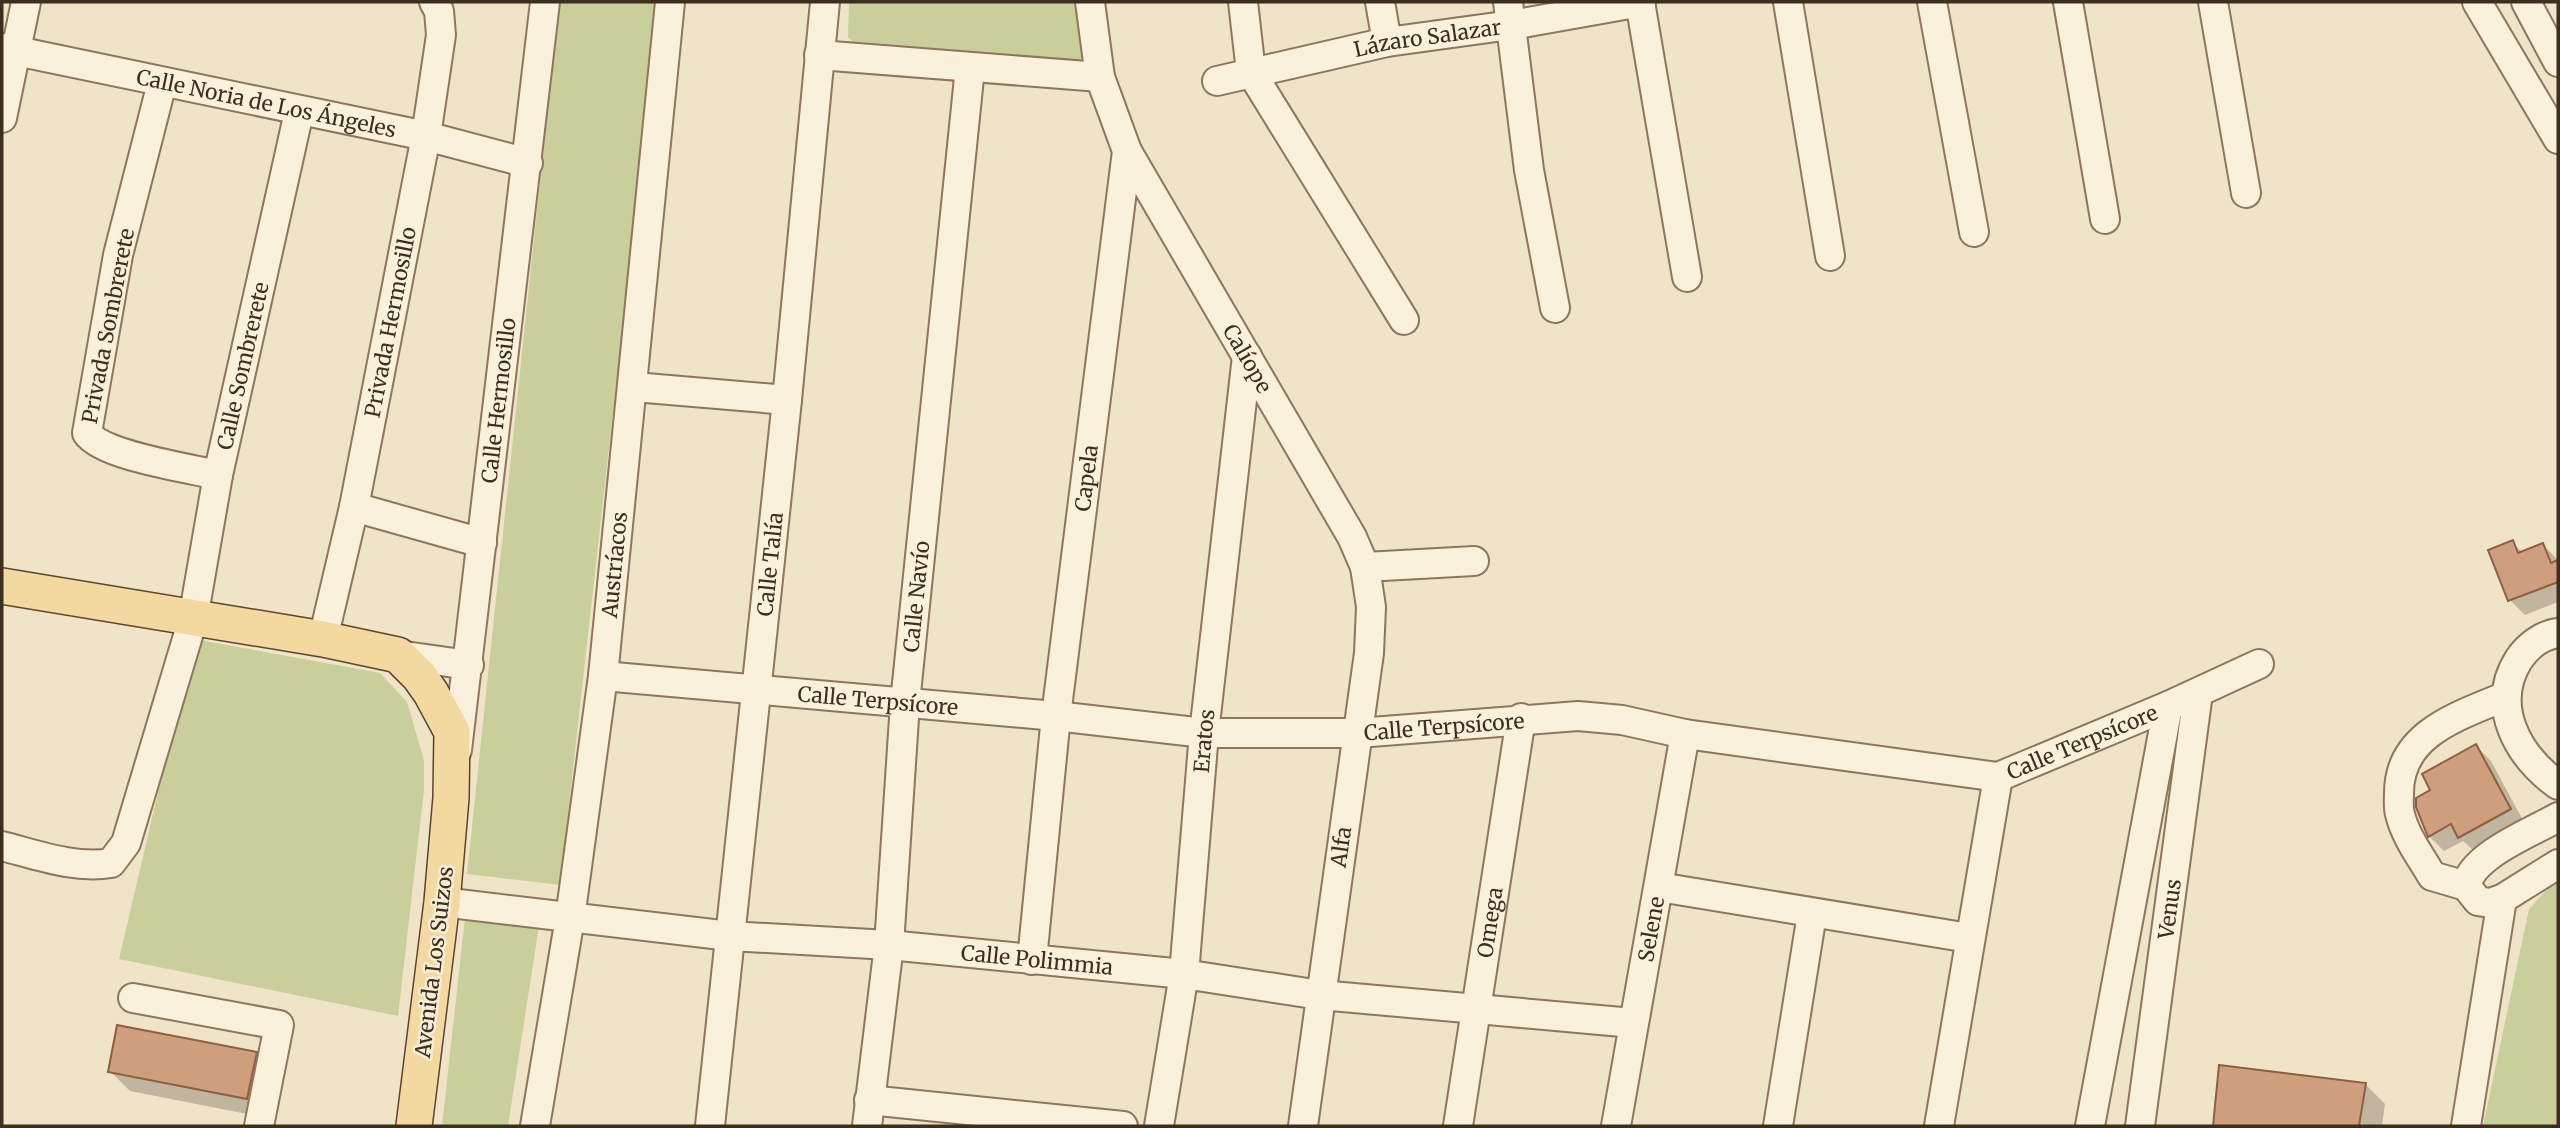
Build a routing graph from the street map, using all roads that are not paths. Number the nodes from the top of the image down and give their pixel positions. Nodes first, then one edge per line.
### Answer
1 (26, 2) edge
2 (434, 2) edge
3 (545, 2) edge
4 (670, 2) edge
5 (825, 2) edge
6 (1090, 2) edge
7 (1243, 2) edge
8 (1380, 2) edge
9 (1640, 2) edge
10 (1788, 2) edge
11 (1932, 2) edge
12 (2068, 2) edge
13 (2213, 2) edge
14 (2477, 2) edge
15 (2526, 2) edge
16 (1510, 13) edge
17 (1387, 42) junction
18 (8, 49) edge
19 (819, 55) junction
20 (2558, 62) edge
21 (970, 68) junction
22 (1251, 72) junction
23 (1100, 77) junction
24 (1217, 81) dead end
25 (162, 83) junction
26 (299, 112) junction
27 (2, 118) edge
28 (426, 136) junction
29 (2558, 139) edge
30 (1127, 151) junction
31 (528, 163) junction
32 (2246, 193) dead end
33 (2105, 219) dead end
34 (1974, 232) dead end
35 (1830, 256) dead end
36 (1687, 277) dead end
37 (1555, 308) dead end
38 (1404, 320) dead end
39 (1247, 356) junction
40 (634, 387) junction
41 (787, 400) junction
42 (218, 475) junction
43 (354, 507) junction
44 (482, 543) junction
45 (1474, 561) dead end
46 (1365, 567) junction
47 (2, 589) edge
48 (192, 619) junction
49 (2558, 633) edge
50 (323, 639) junction
51 (398, 655) junction
52 (2259, 664) dead end
53 (469, 665) junction
54 (603, 676) junction
55 (757, 688) junction
56 (2198, 693) junction
57 (2506, 696) junction
58 (905, 703) junction
59 (2168, 706) junction
60 (1056, 716) junction
61 (1521, 718) junction
62 (1204, 733) junction
63 (1358, 733) junction
64 (1685, 734) junction
65 (1998, 777) junction
66 (2558, 785) edge
67 (451, 798) junction
68 (2558, 817) edge
69 (2, 846) edge
70 (2558, 864) edge
71 (2466, 886) junction
72 (1659, 887) junction
73 (2502, 899) junction
74 (442, 902) junction
75 (1812, 914) junction
76 (570, 918) junction
77 (730, 936) junction
78 (1969, 939) junction
79 (889, 945) junction
80 (1032, 960) junction
81 (1184, 974) junction
82 (1321, 995) junction
83 (133, 999) dead end
84 (1476, 1011) junction
85 (1633, 1023) junction
86 (868, 1113) edge
87 (259, 1126) edge
88 (414, 1126) edge
89 (535, 1126) edge
90 (710, 1126) edge
91 (1123, 1126) edge
92 (1159, 1126) edge
93 (1303, 1126) edge
94 (1458, 1126) edge
95 (1616, 1126) edge
96 (1778, 1126) edge
97 (1939, 1126) edge
98 (2090, 1126) edge
99 (2140, 1126) edge
100 (2466, 1126) edge

1 - 18 street
2 - 28 street, Privada Hermosillo
3 - 31 street, Calle Hermosillo
4 - 40 street, Austríacos
5 - 19 street, Calle Talía
6 - 23 street, Capela
7 - 22 street
8 - 17 street
9 - 16 street, Lázaro Salazar
9 - 36 street
10 - 35 street
11 - 34 street
12 - 33 street
13 - 32 street
14 - 29 street
15 - 20 street
16 - 17 street, Lázaro Salazar
16 - 37 street
17 - 22 street, Lázaro Salazar
18 - 25 street, Calle Noria de Los Ángeles
18 - 27 street
19 - 21 street
19 - 41 street, Calle Talía
21 - 23 street
21 - 58 street, Calle Navío
22 - 24 street, Lázaro Salazar
22 - 38 street
23 - 30 street, Capela
25 - 26 street, Calle Noria de Los Ángeles
25 - 42 street, Privada Sombrerete
26 - 28 street, Calle Noria de Los Ángeles
26 - 42 street, Calle Sombrerete
28 - 31 street, Calle Noria de Los Ángeles
28 - 43 street, Privada Hermosillo
30 - 39 street, Calíope
30 - 60 street, Capela
31 - 44 street, Calle Hermosillo
39 - 46 street, Calíope
39 - 62 street, Eratos
40 - 41 street
40 - 54 street, Austríacos
41 - 55 street, Calle Talía
42 - 48 street, Calle Sombrerete
43 - 44 street
43 - 50 street, Privada Hermosillo
44 - 53 street, Calle Hermosillo
45 - 46 street
46 - 63 street, Alfa
47 - 48 main road
48 - 50 main road
48 - 69 street, Calle Sombrerete
49 - 57 street
50 - 51 main road
51 - 53 street
51 - 67 main road, Avenida Los Suizos
52 - 56 street, Calle Terpsícore
53 - 67 street, Calle Hermosillo
54 - 55 street, Calle Terpsícore
54 - 76 street, Austríacos
55 - 58 street, Calle Terpsícore
55 - 77 street, Calle Talía
56 - 59 street, Calle Terpsícore
56 - 99 street, Venus
57 - 66 street
57 - 71 street
58 - 60 street, Calle Terpsícore
58 - 79 street, Calle Navío
59 - 65 street, Calle Terpsícore
59 - 98 street, Venus
60 - 62 street, Calle Terpsícore
60 - 80 street, Capela
61 - 63 street, Calle Terpsícore
61 - 64 street, Calle Terpsícore
61 - 84 street, Omega
62 - 63 street, Calle Terpsícore
62 - 81 street, Eratos
63 - 82 street, Alfa
64 - 65 street, Calle Terpsícore
64 - 72 street, Selene
65 - 78 street
67 - 74 main road, Avenida Los Suizos
68 - 71 street
70 - 73 street
71 - 73 street
72 - 75 street
72 - 85 street, Selene
73 - 100 street
74 - 76 street, Calle Polimmia
74 - 88 main road, Avenida Los Suizos
75 - 78 street
75 - 96 street
76 - 77 street, Calle Polimmia
76 - 89 street, Austríacos
77 - 79 street, Calle Polimmia
77 - 90 street, Calle Talía
78 - 97 street
79 - 80 street, Calle Polimmia
79 - 86 street, Calle Navío
80 - 81 street, Calle Polimmia
81 - 82 street, Calle Polimmia
81 - 92 street, Eratos
82 - 84 street, Calle Polimmia
82 - 93 street, Alfa
83 - 87 street
84 - 85 street, Calle Polimmia
84 - 94 street, Omega
85 - 95 street, Selene
86 - 91 street

